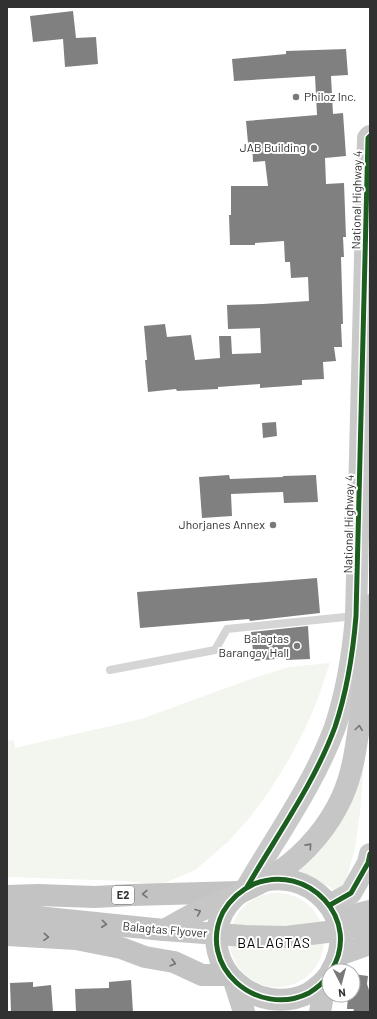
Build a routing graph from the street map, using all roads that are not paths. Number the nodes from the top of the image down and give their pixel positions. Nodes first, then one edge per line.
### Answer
1 (370, 136) edge
2 (365, 617) edge
3 (110, 670) dead end
4 (370, 854) edge
5 (243, 890) junction
6 (7, 896) edge
7 (370, 911) edge
8 (333, 912) junction
9 (7, 916) edge
10 (370, 924) edge
11 (164, 930) junction
12 (7, 935) edge
13 (370, 944) edge
14 (333, 963) edge
15 (342, 963) edge
16 (231, 979) junction
17 (321, 982) edge
18 (244, 1012) edge

1 - 2 main road, National Highway 4
2 - 3 lane
2 - 5 main road, National Highway 4
11 -> 2 highway, bridge
4 - 8 main road
5 -> 6 highway, E2
5 - 8 highway
5 - 16 highway
7 - 8 highway
8 - 14 highway
9 -> 11 highway, Balagtas Flyover
10 - 11 highway, Balagtas Flyover, bridge
12 -> 16 highway
13 - 15 highway
16 - 17 highway
16 - 18 highway

